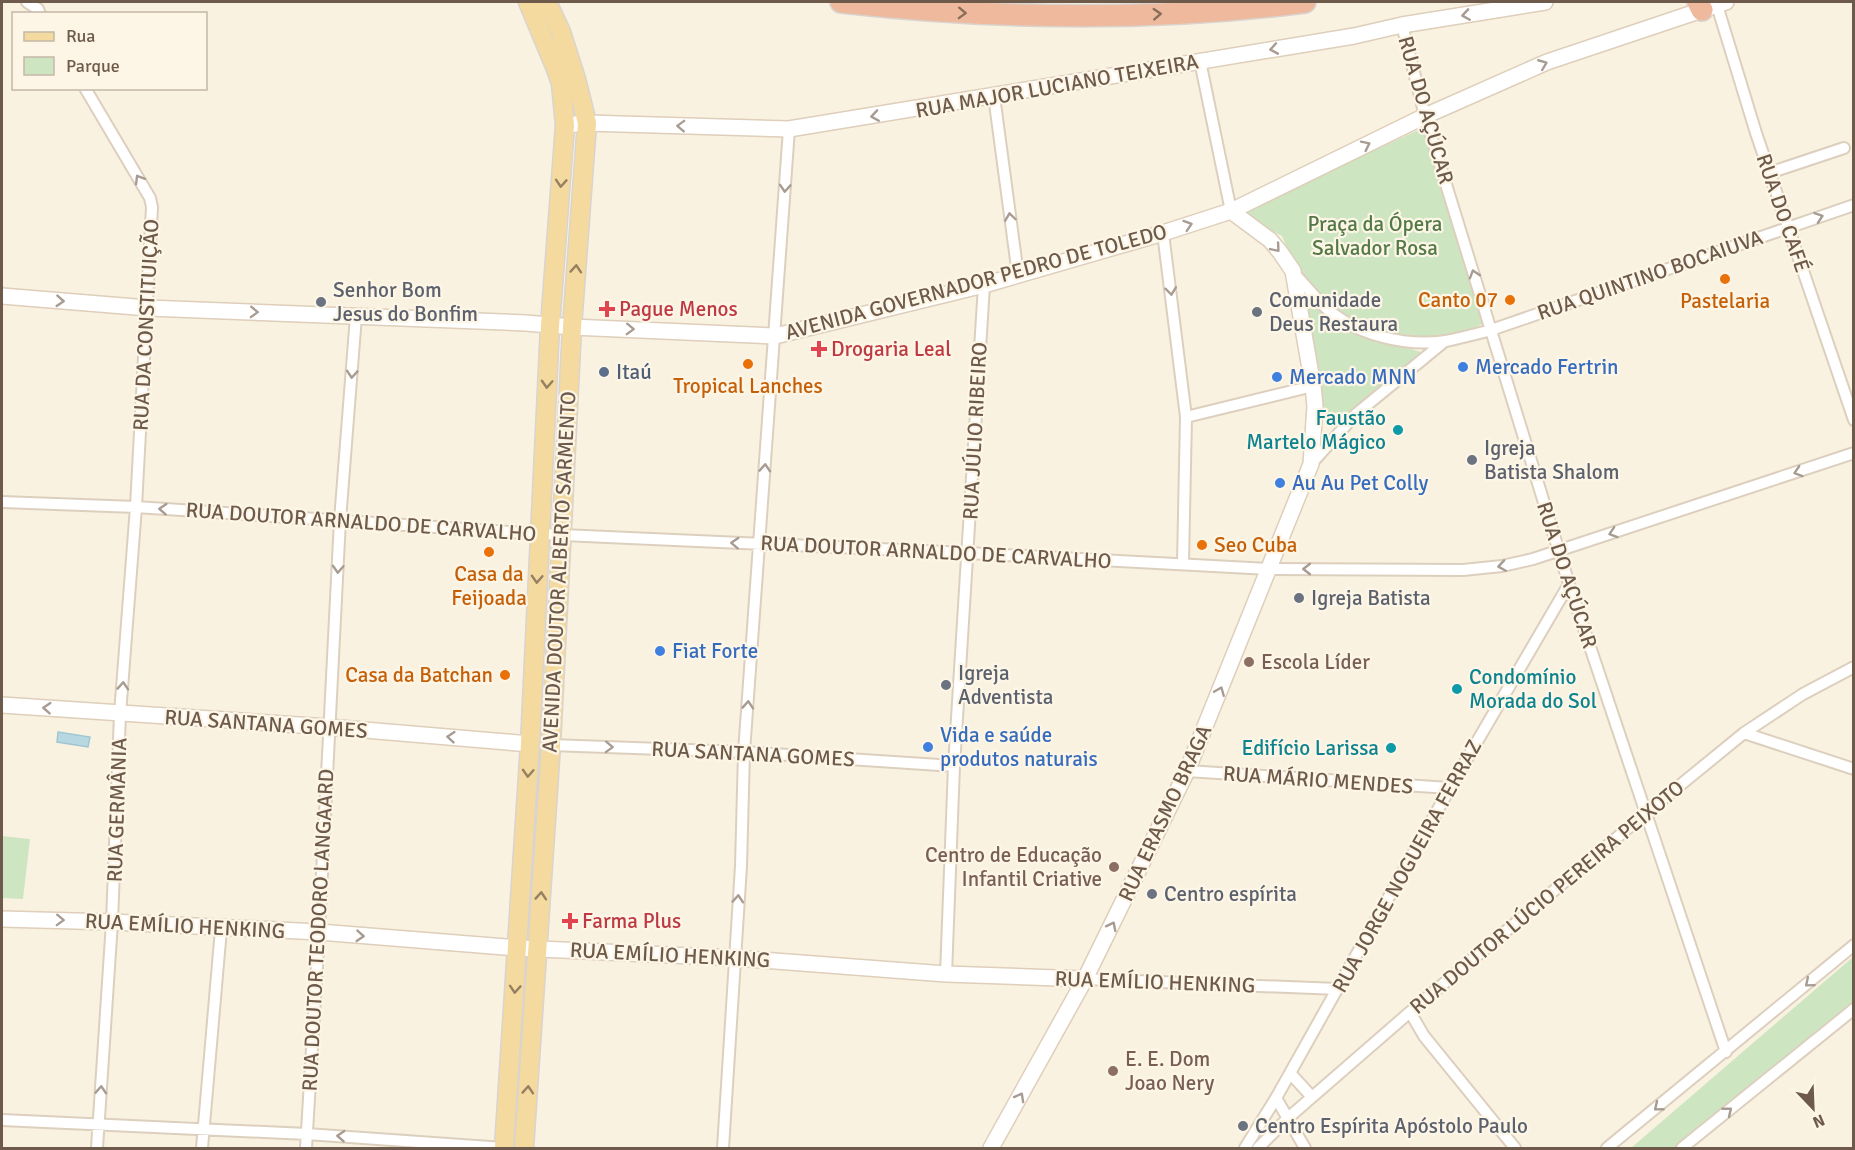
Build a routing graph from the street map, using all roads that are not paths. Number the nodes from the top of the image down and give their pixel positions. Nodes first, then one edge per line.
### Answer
1 (27, 2) edge
2 (528, 2) edge
3 (547, 2) edge
4 (841, 2) edge
5 (1305, 2) edge
6 (1545, 2) edge
7 (1712, 4) edge
8 (39, 12) edge
9 (1402, 25) junction
10 (552, 34) junction
11 (1200, 62) junction
12 (86, 90) edge
13 (994, 96) junction
14 (1425, 116) junction
15 (587, 123) junction
16 (565, 125) junction
17 (789, 129) junction
18 (1844, 148) dead end
19 (1769, 173) junction
20 (1854, 205) edge
21 (1231, 211) junction
22 (1788, 227) junction
23 (1163, 233) junction
24 (1293, 271) junction
25 (1018, 274) junction
26 (984, 285) junction
27 (2, 296) edge
28 (148, 308) junction
29 (357, 316) junction
30 (550, 326) junction
31 (572, 327) junction
32 (1491, 330) junction
33 (775, 336) junction
34 (1444, 341) junction
35 (1313, 386) junction
36 (1186, 417) junction
37 (1854, 420) edge
38 (1854, 453) edge
39 (1311, 464) junction
40 (2, 502) edge
41 (136, 507) junction
42 (340, 520) junction
43 (540, 534) junction
44 (562, 535) junction
45 (760, 544) junction
46 (1558, 550) junction
47 (968, 553) junction
48 (1183, 563) junction
49 (1269, 569) junction
50 (1569, 584) junction
51 (1854, 667) edge
52 (2, 705) edge
53 (120, 714) junction
54 (329, 727) junction
55 (1744, 733) junction
56 (530, 744) junction
57 (551, 745) junction
58 (744, 752) junction
59 (954, 766) junction
60 (1854, 769) edge
61 (1187, 771) junction
62 (1450, 788) junction
63 (1646, 813) junction
64 (2, 918) edge
65 (112, 922) junction
66 (221, 929) junction
67 (319, 933) junction
68 (1854, 945) edge
69 (518, 948) junction
70 (538, 949) junction
71 (735, 958) junction
72 (946, 974) junction
73 (1086, 979) junction
74 (1338, 989) junction
75 (1854, 1009) edge
76 (1410, 1012) junction
77 (1726, 1052) junction
78 (1290, 1073) junction
79 (1312, 1097) junction
80 (1276, 1098) junction
81 (1288, 1118) junction
82 (2, 1120) edge
83 (98, 1124) junction
84 (204, 1129) junction
85 (307, 1134) junction
86 (504, 1148) edge
87 (1515, 1148) edge
88 (97, 1149) edge
89 (202, 1149) edge
90 (306, 1149) edge
91 (524, 1149) edge
92 (723, 1149) edge
93 (991, 1149) edge
94 (1245, 1149) edge
95 (1258, 1149) edge
96 (1305, 1149) edge
97 (1607, 1149) edge
98 (1682, 1149) edge

1 - 8 street
2 - 10 main road, AVENIDA DOUTOR ALBERTO SARMENTO
3 - 10 main road, AVENIDA DOUTOR ALBERTO SARMENTO
4 -> 5 highway
6 -> 9 main road, RUA MAJOR LUCIANO TEIXEIRA
14 -> 7 main road, AVENIDA GOVERNADOR PEDRO DE TOLEDO
7 - 19 street, RUA DO CAFÉ
9 -> 11 main road, RUA MAJOR LUCIANO TEIXEIRA
9 - 14 street, RUA DO AÇÚCAR
10 - 15 main road, AVENIDA DOUTOR ALBERTO SARMENTO
10 - 16 main road, AVENIDA DOUTOR ALBERTO SARMENTO
11 - 13 main road, RUA MAJOR LUCIANO TEIXEIRA
11 - 21 street
28 -> 12 street, RUA DA CONSTITUIÇÃO
13 -> 17 main road, RUA MAJOR LUCIANO TEIXEIRA
25 -> 13 street
21 -> 14 main road, AVENIDA GOVERNADOR PEDRO DE TOLEDO
32 -> 14 street, RUA DO AÇÚCAR
15 - 16 main road, RUA MAJOR LUCIANO TEIXEIRA
17 -> 15 main road, RUA MAJOR LUCIANO TEIXEIRA
31 -> 15 main road, AVENIDA DOUTOR ALBERTO SARMENTO
16 -> 30 main road, AVENIDA DOUTOR ALBERTO SARMENTO
17 -> 33 street
18 - 19 street
19 - 22 street, RUA DO CAFÉ
22 -> 20 street, RUA QUINTINO BOCAIUVA
23 -> 21 main road, AVENIDA GOVERNADOR PEDRO DE TOLEDO
21 -> 24 main road, RUA ERASMO BRAGA
22 - 32 street, RUA QUINTINO BOCAIUVA
22 - 37 street, RUA DO CAFÉ
23 - 25 main road, AVENIDA GOVERNADOR PEDRO DE TOLEDO
23 -> 36 street
24 - 34 street, RUA ERASMO BRAGA
24 - 35 main road, RUA ERASMO BRAGA
25 - 26 main road, AVENIDA GOVERNADOR PEDRO DE TOLEDO
26 - 33 main road, AVENIDA GOVERNADOR PEDRO DE TOLEDO
26 - 47 street, RUA JÚLIO RIBEIRO
27 -> 28 main road, AVENIDA GOVERNADOR PEDRO DE TOLEDO
28 -> 29 main road, AVENIDA GOVERNADOR PEDRO DE TOLEDO
28 - 41 street, RUA DA CONSTITUIÇÃO
29 - 30 main road, AVENIDA GOVERNADOR PEDRO DE TOLEDO
29 -> 42 street, RUA DOUTOR TEODORO LANGAARD
30 - 31 main road, AVENIDA GOVERNADOR PEDRO DE TOLEDO
30 -> 43 main road, AVENIDA DOUTOR ALBERTO SARMENTO
31 -> 33 main road, AVENIDA GOVERNADOR PEDRO DE TOLEDO
31 - 44 main road, AVENIDA DOUTOR ALBERTO SARMENTO
32 - 34 street, RUA QUINTINO BOCAIUVA
32 - 46 street, RUA DO AÇÚCAR
45 -> 33 street
34 - 39 street, RUA ERASMO BRAGA
35 - 36 street
35 - 39 main road, RUA ERASMO BRAGA
36 - 48 street
38 -> 46 street, RUA DOUTOR ARNALDO DE CARVALHO
39 - 49 main road, RUA ERASMO BRAGA
40 - 41 street, RUA DOUTOR ARNALDO DE CARVALHO
42 -> 41 street, RUA DOUTOR ARNALDO DE CARVALHO
53 -> 41 street, RUA GERMÂNIA
42 - 43 street, RUA DOUTOR ARNALDO DE CARVALHO
42 -> 54 street, RUA DOUTOR TEODORO LANGAARD
43 - 44 street, RUA DOUTOR ARNALDO DE CARVALHO
43 -> 56 main road, AVENIDA DOUTOR ALBERTO SARMENTO
45 -> 44 street, RUA DOUTOR ARNALDO DE CARVALHO
44 - 57 main road, AVENIDA DOUTOR ALBERTO SARMENTO
45 - 47 street, RUA DOUTOR ARNALDO DE CARVALHO
58 -> 45 street
46 -> 49 street, RUA DOUTOR ARNALDO DE CARVALHO
46 - 50 street, RUA DO AÇÚCAR
47 - 48 street, RUA DOUTOR ARNALDO DE CARVALHO
47 - 59 street, RUA JÚLIO RIBEIRO
48 - 49 street, RUA DOUTOR ARNALDO DE CARVALHO
61 -> 49 main road, RUA ERASMO BRAGA
50 - 62 street, RUA JORGE NOGUEIRA FERRAZ
50 - 63 street, RUA DO AÇÚCAR
51 - 55 street, RUA DOUTOR LÚCIO PEREIRA PEIXOTO
53 -> 52 main road, RUA SANTANA GOMES
53 - 54 main road, RUA SANTANA GOMES
53 - 65 street, RUA GERMÂNIA
56 -> 54 main road, RUA SANTANA GOMES
54 - 67 street, RUA DOUTOR TEODORO LANGAARD
55 - 60 street
55 - 63 street, RUA DOUTOR LÚCIO PEREIRA PEIXOTO
56 -> 69 main road, AVENIDA DOUTOR ALBERTO SARMENTO
57 -> 58 street, RUA SANTANA GOMES
70 -> 57 main road, AVENIDA DOUTOR ALBERTO SARMENTO
58 - 59 street, RUA SANTANA GOMES
71 -> 58 street
59 - 72 street, RUA JÚLIO RIBEIRO
61 - 62 street, RUA MÁRIO MENDES
73 -> 61 main road, RUA ERASMO BRAGA
62 - 74 street, RUA JORGE NOGUEIRA FERRAZ
63 - 76 street, RUA DOUTOR LÚCIO PEREIRA PEIXOTO
63 - 77 street, RUA DO AÇÚCAR
64 -> 65 main road, RUA EMÍLIO HENKING
65 - 66 main road, RUA EMÍLIO HENKING
83 -> 65 street, RUA GERMÂNIA
66 - 67 main road, RUA EMÍLIO HENKING
66 - 84 street
67 -> 69 main road, RUA EMÍLIO HENKING
67 - 85 street, RUA DOUTOR TEODORO LANGAARD
68 -> 77 street
69 - 70 main road, RUA EMÍLIO HENKING
69 -> 86 main road, AVENIDA DOUTOR ALBERTO SARMENTO
70 - 71 main road, RUA EMÍLIO HENKING
91 -> 70 main road, AVENIDA DOUTOR ALBERTO SARMENTO
71 - 72 main road, RUA EMÍLIO HENKING
71 - 92 street
72 - 73 main road, RUA EMÍLIO HENKING
73 - 74 street, RUA EMÍLIO HENKING
93 -> 73 main road, RUA ERASMO BRAGA
74 - 78 street, RUA JORGE NOGUEIRA FERRAZ
98 -> 75 street
76 - 79 street, RUA DOUTOR LÚCIO PEREIRA PEIXOTO
76 - 87 street
77 -> 97 street
78 - 79 street
78 - 80 street, RUA JORGE NOGUEIRA FERRAZ
79 - 81 street, RUA DOUTOR LÚCIO PEREIRA PEIXOTO
80 - 81 street
80 - 94 street, RUA JORGE NOGUEIRA FERRAZ
81 - 95 street, RUA DOUTOR LÚCIO PEREIRA PEIXOTO
81 - 96 street
82 - 83 street
83 - 84 street
83 - 88 street, RUA GERMÂNIA
84 - 85 street
84 - 89 street
86 -> 85 street
85 - 90 street, RUA DOUTOR TEODORO LANGAARD

